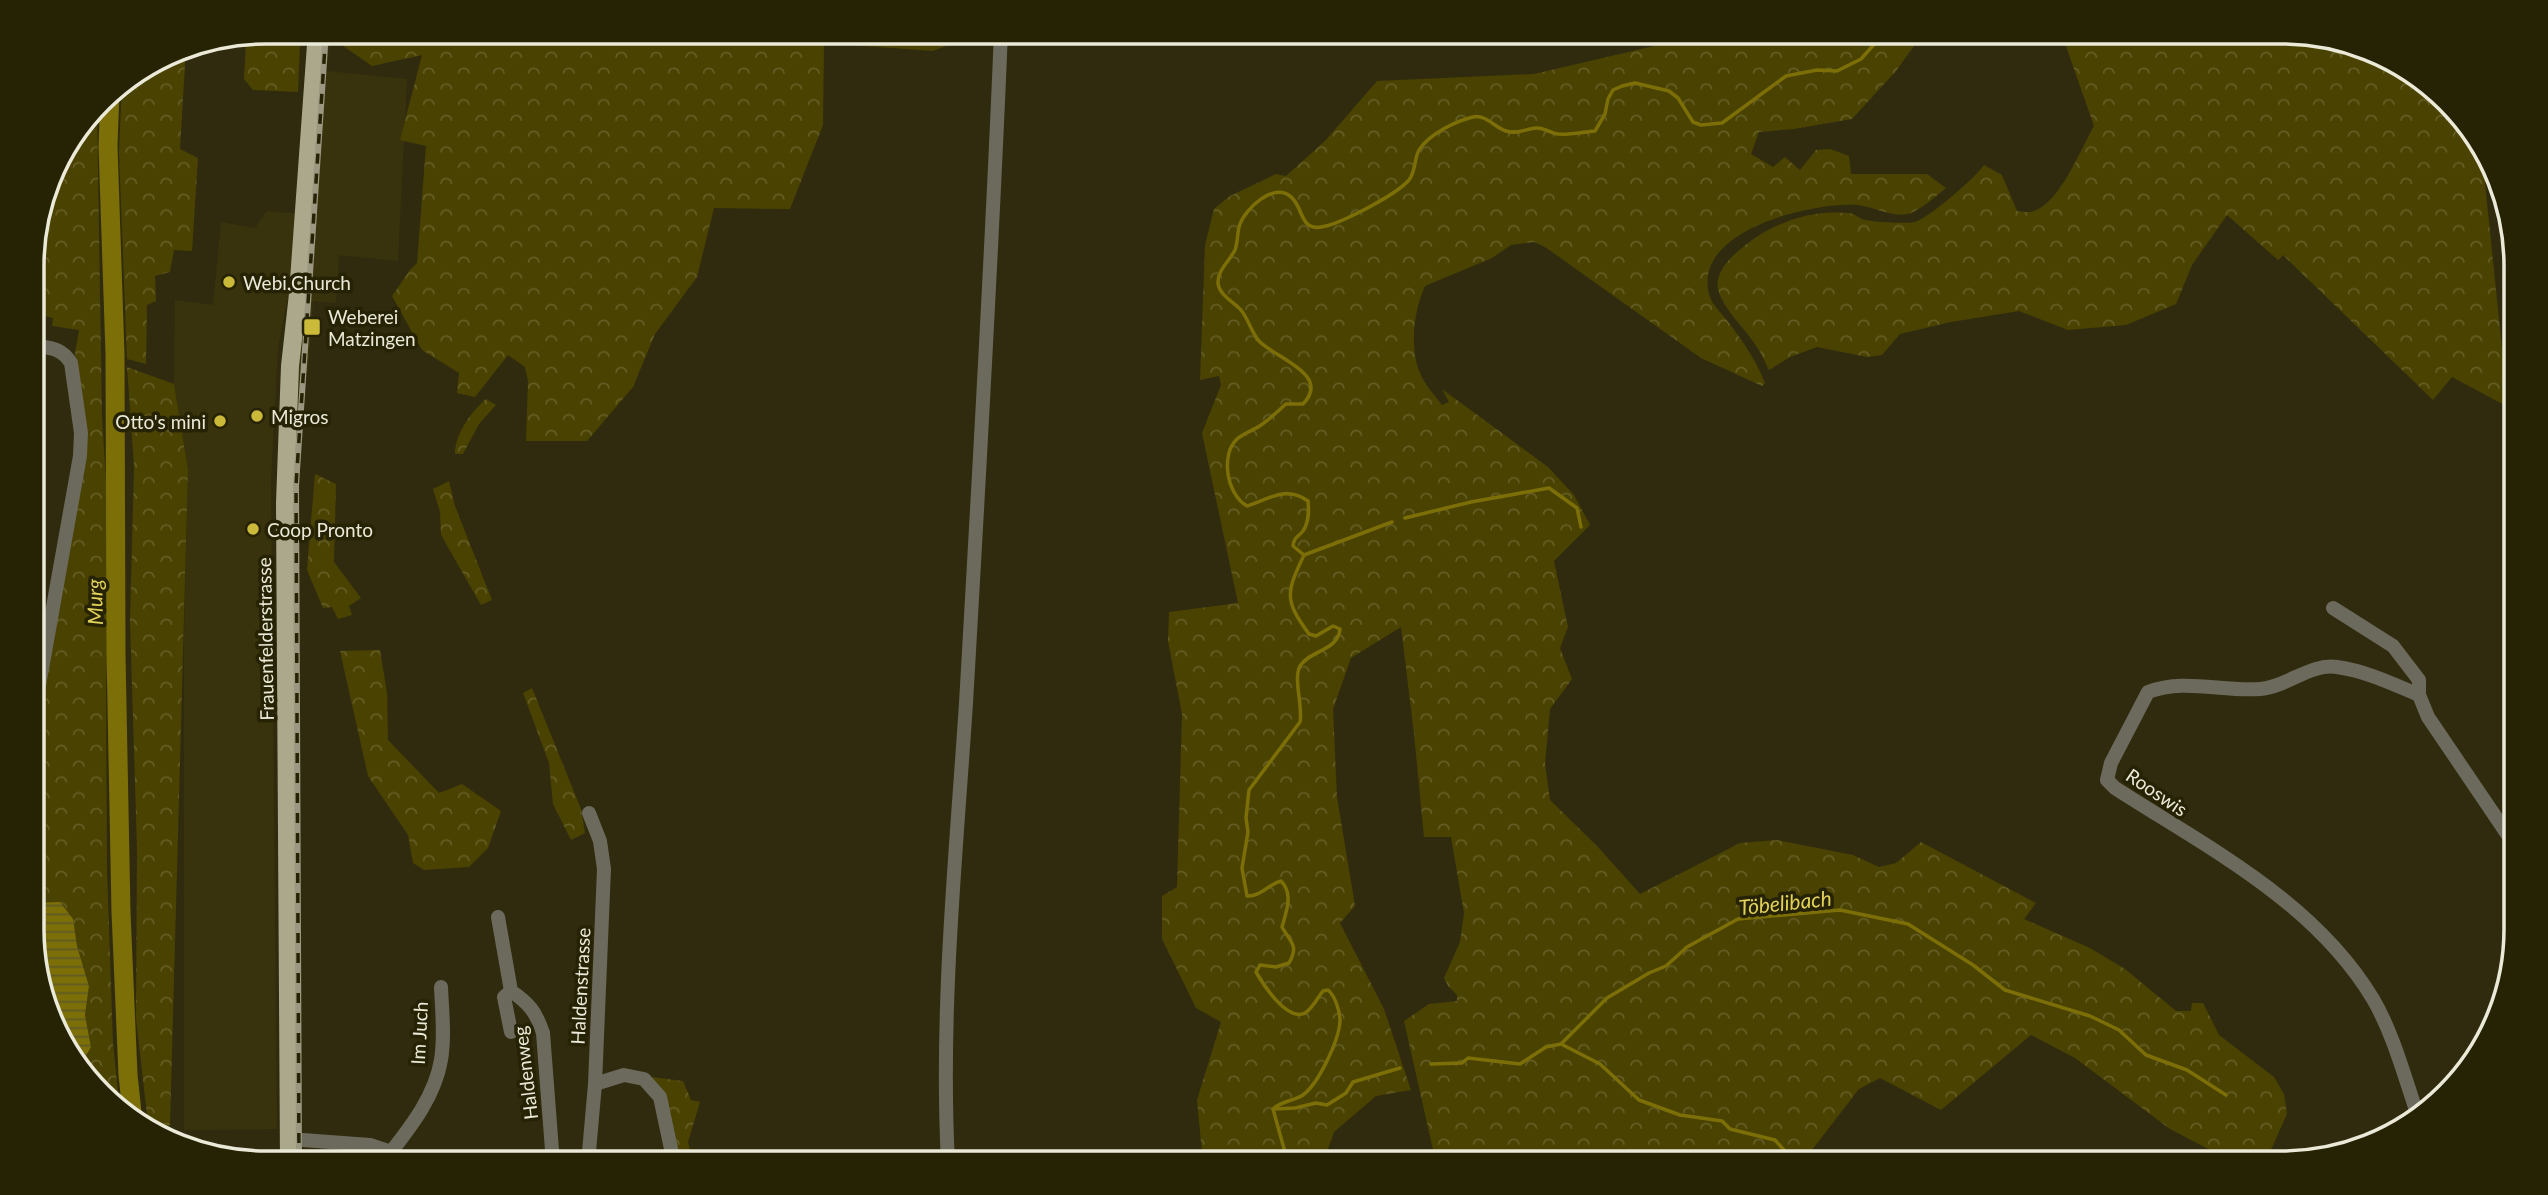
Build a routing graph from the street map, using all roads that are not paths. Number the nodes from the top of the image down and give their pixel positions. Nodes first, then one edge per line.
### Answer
1 (316, 44) edge
2 (1000, 44) edge
3 (44, 347) edge
4 (2333, 608) dead end
5 (44, 659) edge
6 (2419, 695) junction
7 (589, 813) dead end
8 (2504, 830) edge
9 (498, 917) dead end
10 (441, 987) dead end
11 (511, 991) junction
12 (511, 1032) dead end
13 (595, 1084) junction
14 (2415, 1107) edge
15 (289, 1139) junction
16 (289, 1151) edge
17 (381, 1151) edge
18 (398, 1151) edge
19 (552, 1151) edge
20 (590, 1151) edge
21 (671, 1151) edge
22 (947, 1151) edge

1 - 15 main road, Frauenfelderstrasse
2 - 22 street
3 - 5 street
4 - 6 street
6 - 8 street
6 - 14 street, Rooswis
7 - 13 street, Haldenstrasse
9 - 11 street, Haldenweg
10 - 18 street, Im Juch
11 - 12 street, Haldenweg
11 - 19 street, Haldenweg
13 - 20 street, Haldenstrasse
13 - 21 street
15 - 16 main road, Frauenfelderstrasse
15 - 17 street

